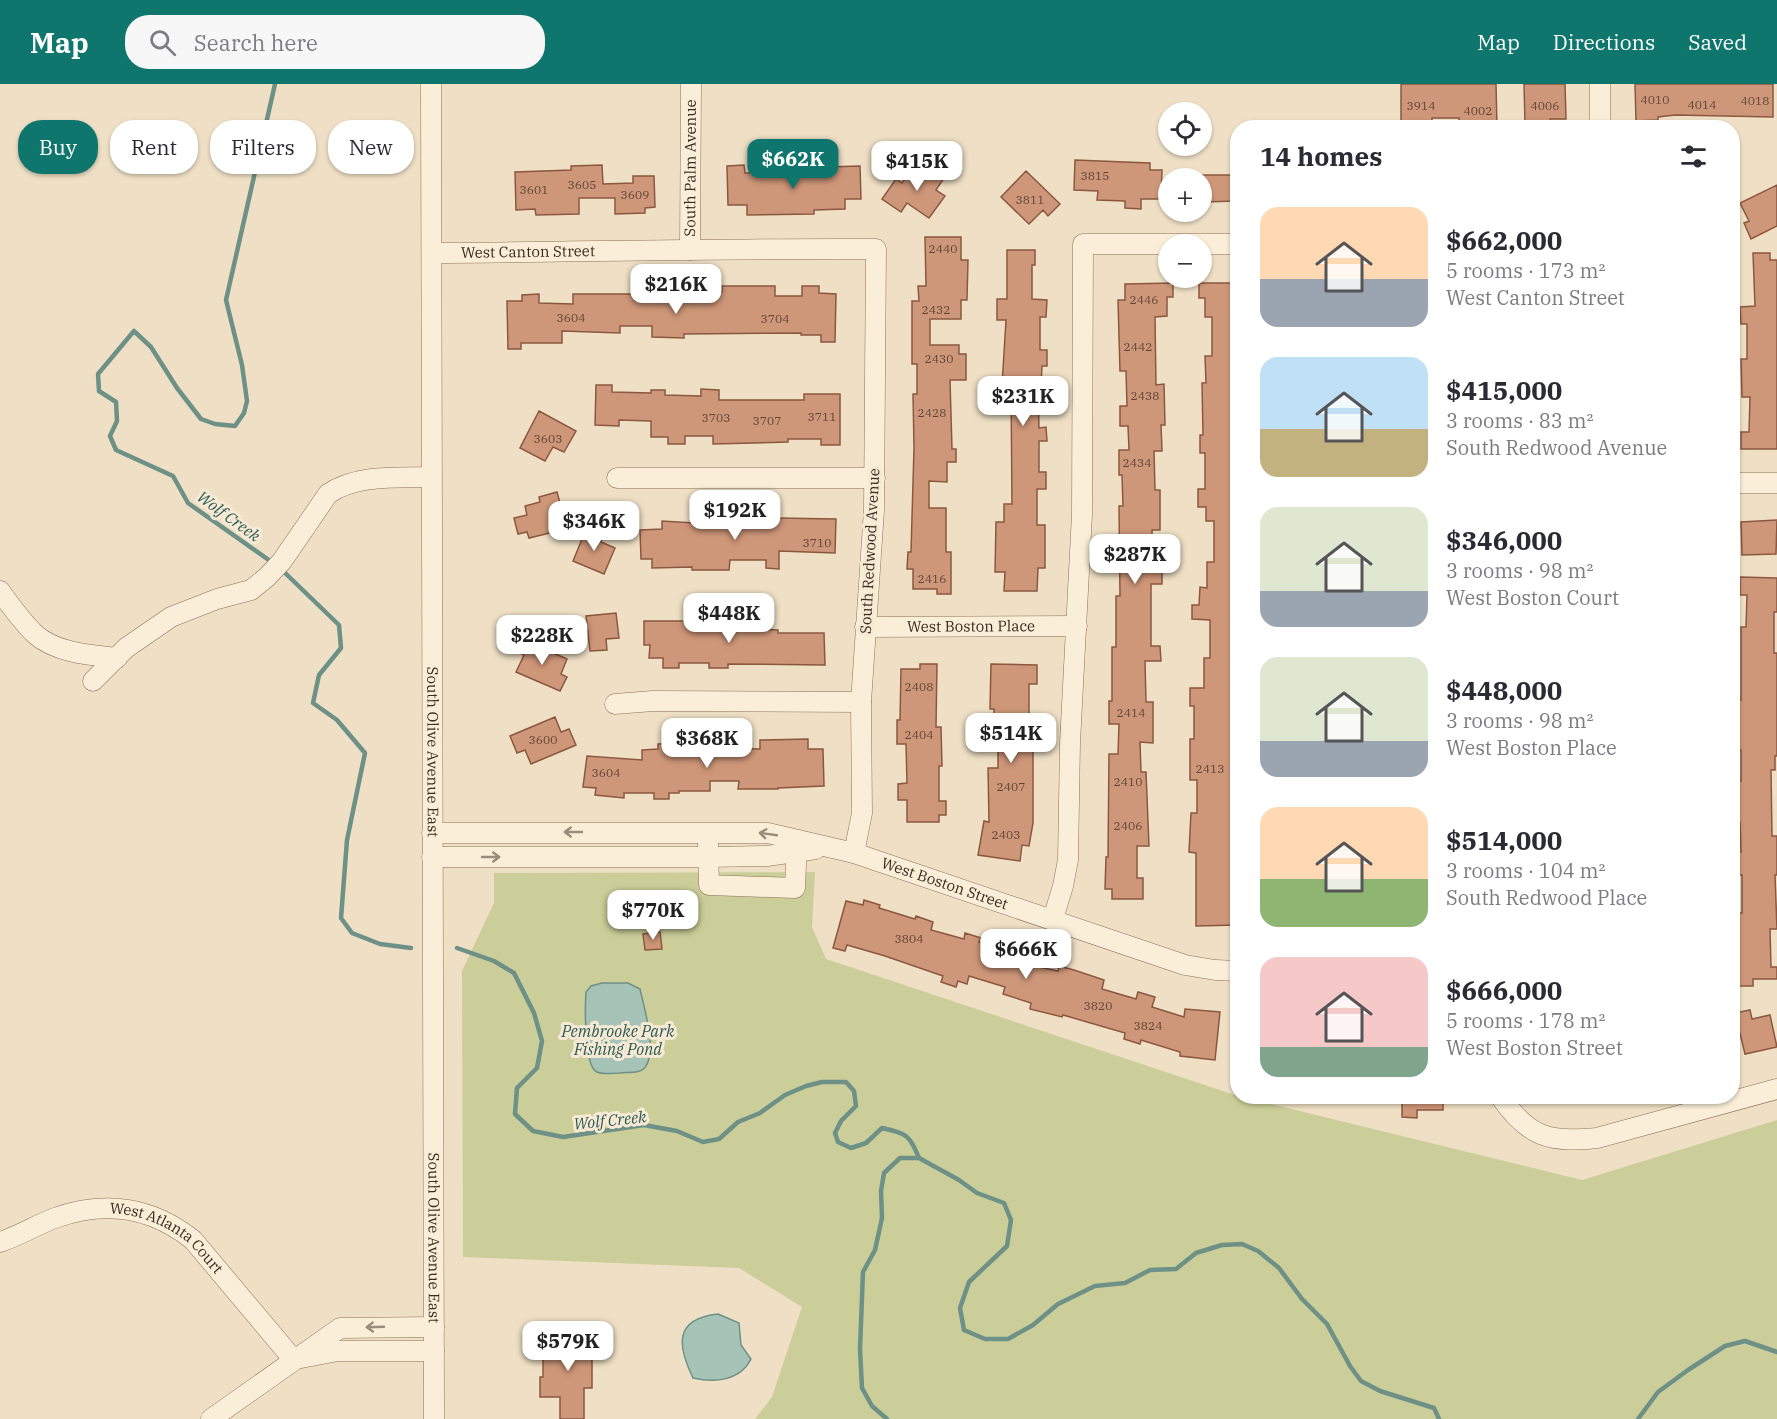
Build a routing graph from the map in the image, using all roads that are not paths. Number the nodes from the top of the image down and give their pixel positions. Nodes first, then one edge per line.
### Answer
1 (431, 84) edge
2 (691, 84) edge
3 (1600, 84) edge
4 (1600, 120) edge
5 (1230, 244) edge
6 (876, 249) joint
7 (690, 250) junction
8 (432, 253) junction
9 (431, 477) junction
10 (617, 478) dead end
11 (875, 478) junction
12 (1740, 483) edge
13 (1777, 483) edge
14 (0, 591) edge
15 (1077, 626) junction
16 (865, 627) junction
17 (117, 658) junction
18 (93, 681) dead end
19 (861, 702) junction
20 (615, 704) dead end
21 (708, 832) junction
22 (432, 833) junction
23 (797, 846) junction
24 (854, 853) junction
25 (432, 857) junction
26 (708, 857) junction
27 (1053, 919) junction
28 (1230, 971) edge
29 (1777, 1089) edge
30 (1740, 1096) edge
31 (1505, 1104) edge
32 (1706, 1104) edge
33 (0, 1242) edge
34 (434, 1327) junction
35 (434, 1351) junction
36 (293, 1359) junction
37 (211, 1419) edge
38 (434, 1419) edge

1 - 8 street, South Olive Avenue East
2 - 7 street, South Palm Avenue
3 - 4 street
5 - 15 street
6 - 7 street, West Canton Street
6 - 11 street, South Redwood Avenue
7 - 8 street, West Canton Street
8 - 9 street, South Olive Avenue East
9 - 17 street
9 - 22 street, South Olive Avenue East
10 - 11 street
11 - 16 street, South Redwood Avenue
12 - 13 street
14 - 17 street
15 - 16 street, West Boston Place
15 - 27 street
16 - 19 street, South Redwood Avenue
17 - 18 street
19 - 20 street
19 - 24 street, South Redwood Avenue
21 -> 22 street, West Boston Street
23 -> 21 street, West Boston Street
21 - 26 street
22 - 25 street, South Olive Avenue East
23 - 24 street, West Boston Street
23 - 26 street, West Boston Street
23 - 26 street
24 - 27 street, West Boston Street
25 -> 26 street, West Boston Street
25 - 34 street, South Olive Avenue East
27 - 28 street, West Boston Street
29 - 30 street
31 - 32 street
33 - 36 street, West Atlanta Court
34 - 35 street, South Olive Avenue East
34 -> 36 street
35 - 36 street
35 - 38 street, South Olive Avenue East
36 - 37 street

